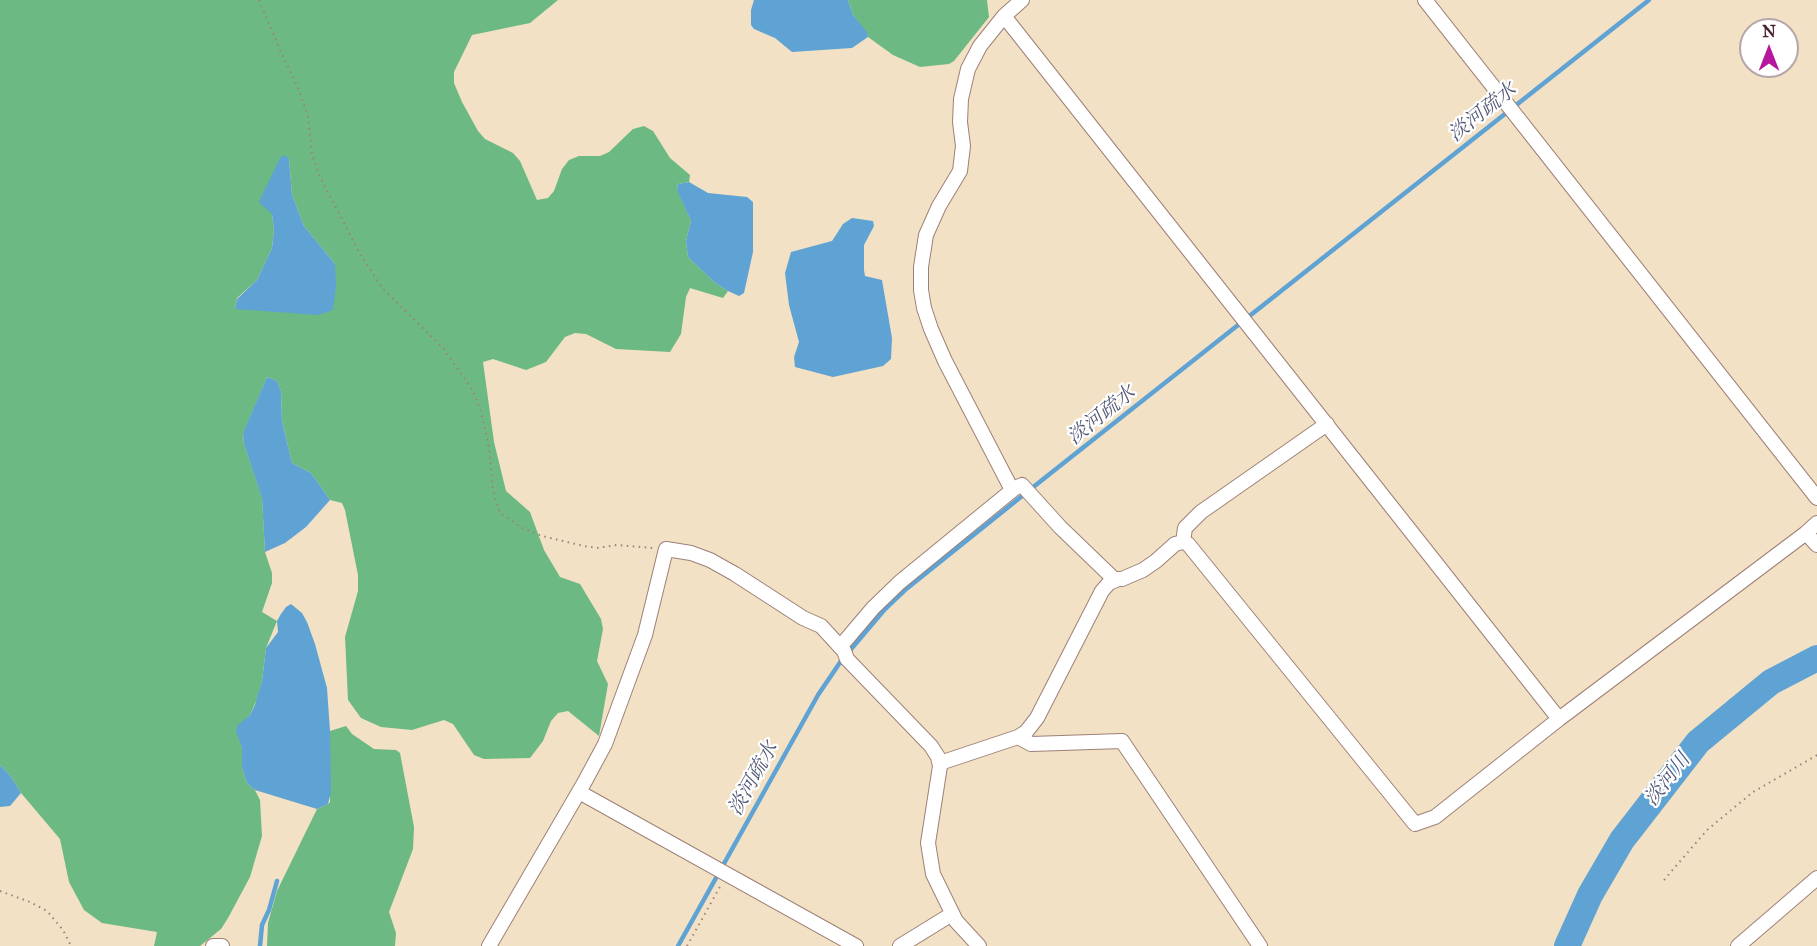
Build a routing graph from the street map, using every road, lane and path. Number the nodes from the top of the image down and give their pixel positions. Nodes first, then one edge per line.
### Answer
1 (259, 0) edge
2 (1022, 0) edge
3 (1425, 0) edge
4 (1004, 16) junction
5 (1327, 424) junction
6 (1023, 491) junction
7 (1817, 498) edge
8 (1817, 523) edge
9 (1806, 533) junction
10 (1183, 542) junction
11 (1817, 545) edge
12 (666, 549) junction
13 (1116, 580) junction
14 (844, 652) junction
15 (1559, 719) junction
16 (1018, 737) junction
17 (1817, 755) edge
18 (940, 763) junction
19 (579, 792) junction
20 (722, 872) junction
21 (1817, 878) edge
22 (1664, 880) dead end
23 (0, 891) edge
24 (952, 914) junction
25 (71, 946) edge
26 (213, 946) edge
27 (222, 946) edge
28 (489, 946) edge
29 (687, 946) edge
30 (856, 946) edge
31 (900, 946) edge
32 (979, 946) edge
33 (1260, 946) edge
34 (1738, 946) edge

1 - 12 path
2 - 4 street
3 - 7 street
4 - 5 street
4 - 6 street
5 - 10 street
5 - 15 street
6 - 13 street
6 - 14 street
8 - 9 street
9 - 11 street
9 - 15 street
10 - 13 street
10 - 15 street
12 - 14 street
12 - 19 street
13 - 16 street
14 - 18 street
16 - 18 street
16 - 33 street
17 - 22 path
18 - 24 street
19 - 20 street
19 - 28 street
20 - 29 path
20 - 30 street
21 - 34 street
23 - 25 path
24 - 31 street
24 - 32 street
26 - 27 street

